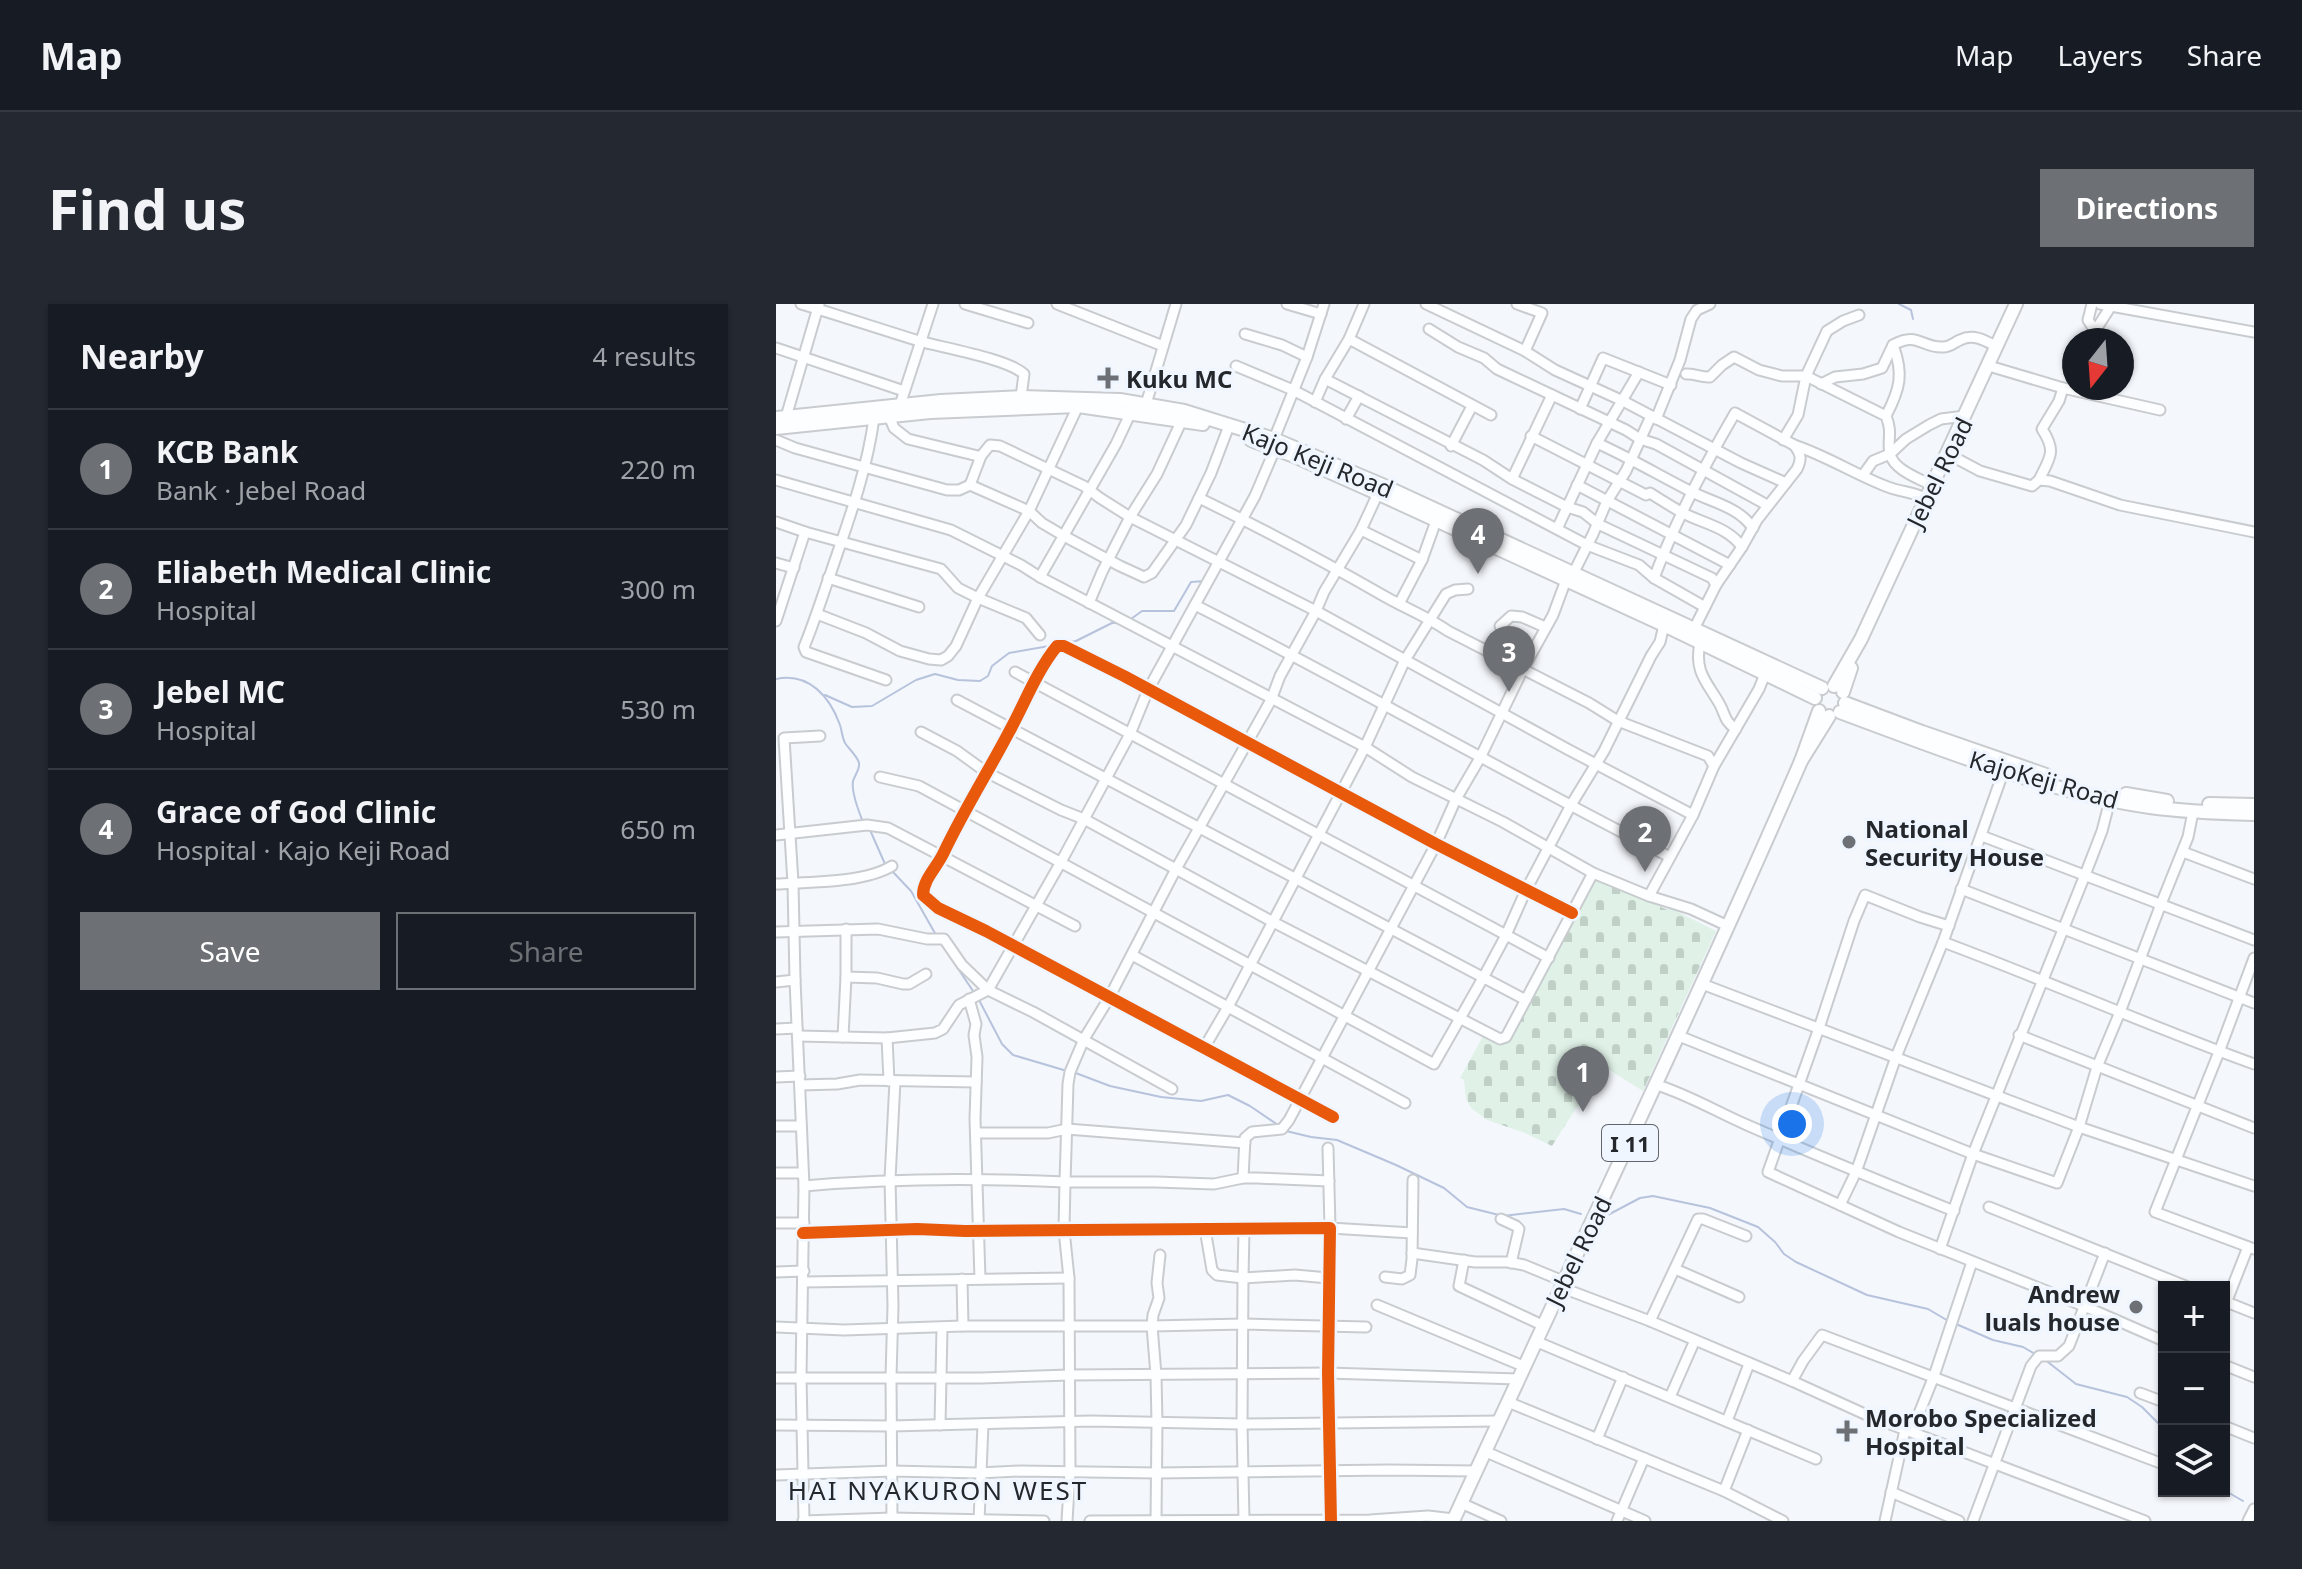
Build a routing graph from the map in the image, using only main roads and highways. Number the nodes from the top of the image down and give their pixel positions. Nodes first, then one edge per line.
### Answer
1 (2016, 304) edge
2 (1040, 402) junction
3 (780, 421) edge
4 (1275, 444) junction
5 (1380, 489) junction
6 (1570, 576) junction
7 (1831, 701) junction
8 (2254, 805) edge
9 (2254, 814) edge
10 (1454, 1520) edge

1 - 7 main road, Jebel Road
2 - 3 main road, Kajo Keji Road
2 - 3 main road, Kajo Keji Road
2 - 4 main road, Kajo Keji Road
2 - 4 main road, Kajo Keji Road
4 - 5 main road, Kajo Keji Road
5 - 6 main road, Kajo Keji Road
5 - 6 main road, Kajo Keji Road
6 - 7 main road, Kajo Keji Road
6 - 7 main road, Kajo Keji Road
7 - 8 main road, KajoKeji Road
7 - 9 main road, KajoKeji Road
7 - 10 main road, Jebel Road / I 11

